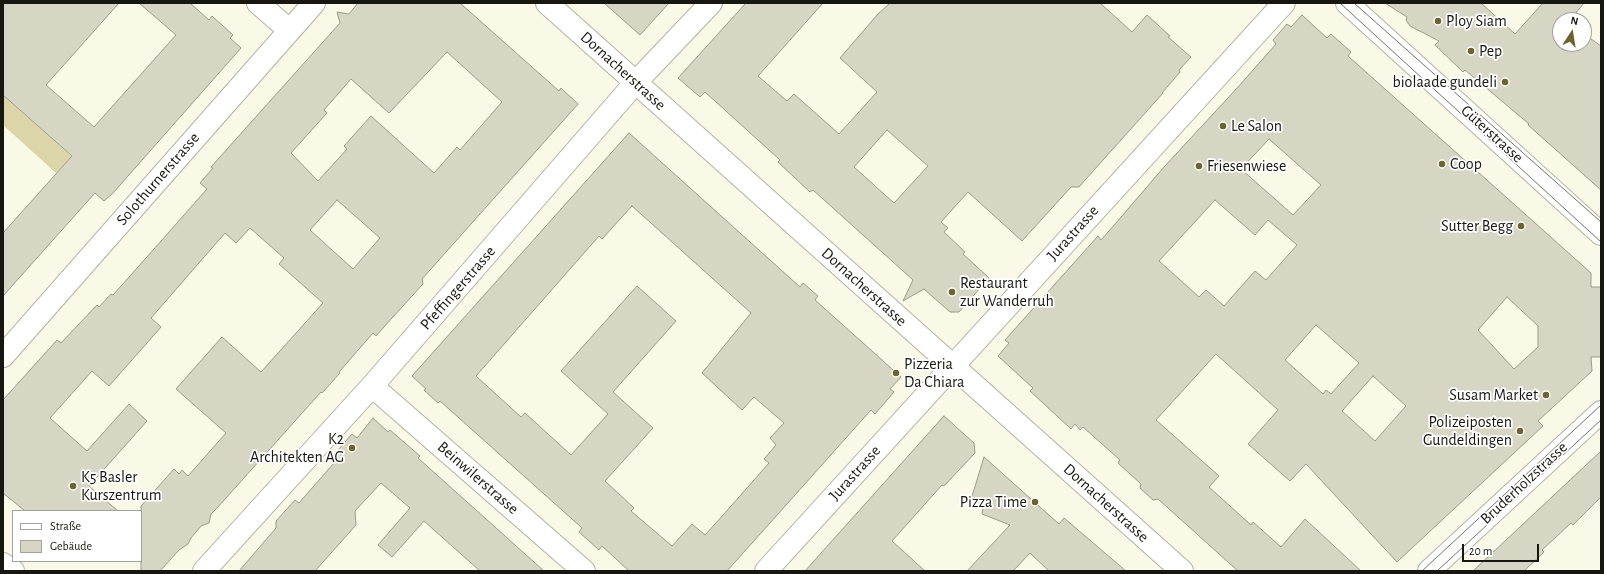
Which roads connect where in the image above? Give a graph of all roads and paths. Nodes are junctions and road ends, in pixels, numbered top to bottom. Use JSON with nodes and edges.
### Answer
{"nodes":[{"id":1,"x":258,"y":3,"type":"edge"},
{"id":2,"x":314,"y":3,"type":"edge"},
{"id":3,"x":548,"y":3,"type":"edge"},
{"id":4,"x":711,"y":3,"type":"edge"},
{"id":5,"x":1284,"y":3,"type":"edge"},
{"id":6,"x":1347,"y":3,"type":"edge"},
{"id":7,"x":289,"y":30,"type":"junction"},
{"id":8,"x":636,"y":82,"type":"junction"},
{"id":9,"x":1601,"y":234,"type":"edge"},
{"id":10,"x":3,"y":356,"type":"edge"},
{"id":11,"x":952,"y":366,"type":"junction"},
{"id":12,"x":372,"y":386,"type":"junction"},
{"id":13,"x":1601,"y":412,"type":"edge"},
{"id":14,"x":3,"y":564,"type":"edge"},
{"id":15,"x":12,"y":571,"type":"edge"},
{"id":16,"x":204,"y":571,"type":"edge"},
{"id":17,"x":584,"y":571,"type":"edge"},
{"id":18,"x":766,"y":571,"type":"edge"},
{"id":19,"x":1182,"y":571,"type":"edge"},
{"id":20,"x":1429,"y":571,"type":"edge"}],
"edges":[{"from":1,"to":7,"type":"street"},
{"from":2,"to":7,"type":"street","name":"Solothurnerstrasse"},
{"from":3,"to":8,"type":"street","name":"Dornacherstrasse"},
{"from":4,"to":8,"type":"street","name":"Pfeffingerstrasse"},
{"from":5,"to":11,"type":"street","name":"Jurastrasse"},
{"from":6,"to":9,"type":"street","name":"Güterstrasse"},
{"from":7,"to":10,"type":"street","name":"Solothurnerstrasse"},
{"from":8,"to":11,"type":"street","name":"Dornacherstrasse"},
{"from":8,"to":12,"type":"street","name":"Pfeffingerstrasse"},
{"from":11,"to":18,"type":"street","name":"Jurastrasse"},
{"from":11,"to":19,"type":"street","name":"Dornacherstrasse"},
{"from":12,"to":16,"type":"street","name":"Pfeffingerstrasse"},
{"from":12,"to":17,"type":"street","name":"Beinwilerstrasse"},
{"from":13,"to":20,"type":"street","name":"Bruderholzstrasse"},
{"from":14,"to":15,"type":"street"}]}
